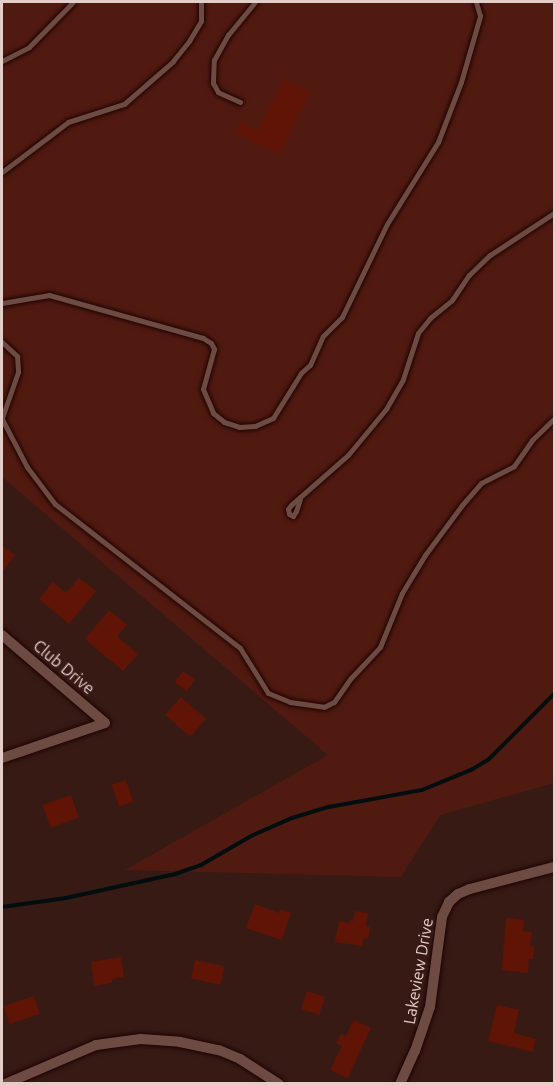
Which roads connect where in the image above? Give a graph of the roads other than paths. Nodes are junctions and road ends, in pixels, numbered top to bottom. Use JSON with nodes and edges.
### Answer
{"nodes":[{"id":1,"x":73,"y":2,"type":"edge"},
{"id":2,"x":201,"y":2,"type":"edge"},
{"id":3,"x":255,"y":2,"type":"edge"},
{"id":4,"x":476,"y":2,"type":"edge"},
{"id":5,"x":2,"y":61,"type":"edge"},
{"id":6,"x":240,"y":102,"type":"dead end"},
{"id":7,"x":2,"y":172,"type":"edge"},
{"id":8,"x":555,"y":213,"type":"edge"},
{"id":9,"x":2,"y":303,"type":"edge"},
{"id":10,"x":2,"y":342,"type":"edge"},
{"id":11,"x":2,"y":419,"type":"edge"},
{"id":12,"x":555,"y":419,"type":"edge"},
{"id":13,"x":300,"y":499,"type":"dead end"},
{"id":14,"x":2,"y":635,"type":"edge"},
{"id":15,"x":2,"y":758,"type":"edge"},
{"id":16,"x":555,"y":867,"type":"edge"},
{"id":17,"x":5,"y":1083,"type":"edge"},
{"id":18,"x":279,"y":1083,"type":"edge"},
{"id":19,"x":400,"y":1083,"type":"edge"}],
"edges":[{"from":1,"to":5,"type":"lane"},
{"from":2,"to":7,"type":"lane"},
{"from":3,"to":6,"type":"lane"},
{"from":4,"to":9,"type":"lane"},
{"from":8,"to":13,"type":"lane"},
{"from":10,"to":11,"type":"lane"},
{"from":11,"to":12,"type":"lane"},
{"from":14,"to":15,"type":"street","name":"Club Drive"},
{"from":16,"to":19,"type":"street","name":"Lakeview Drive"},
{"from":17,"to":18,"type":"street"}]}
